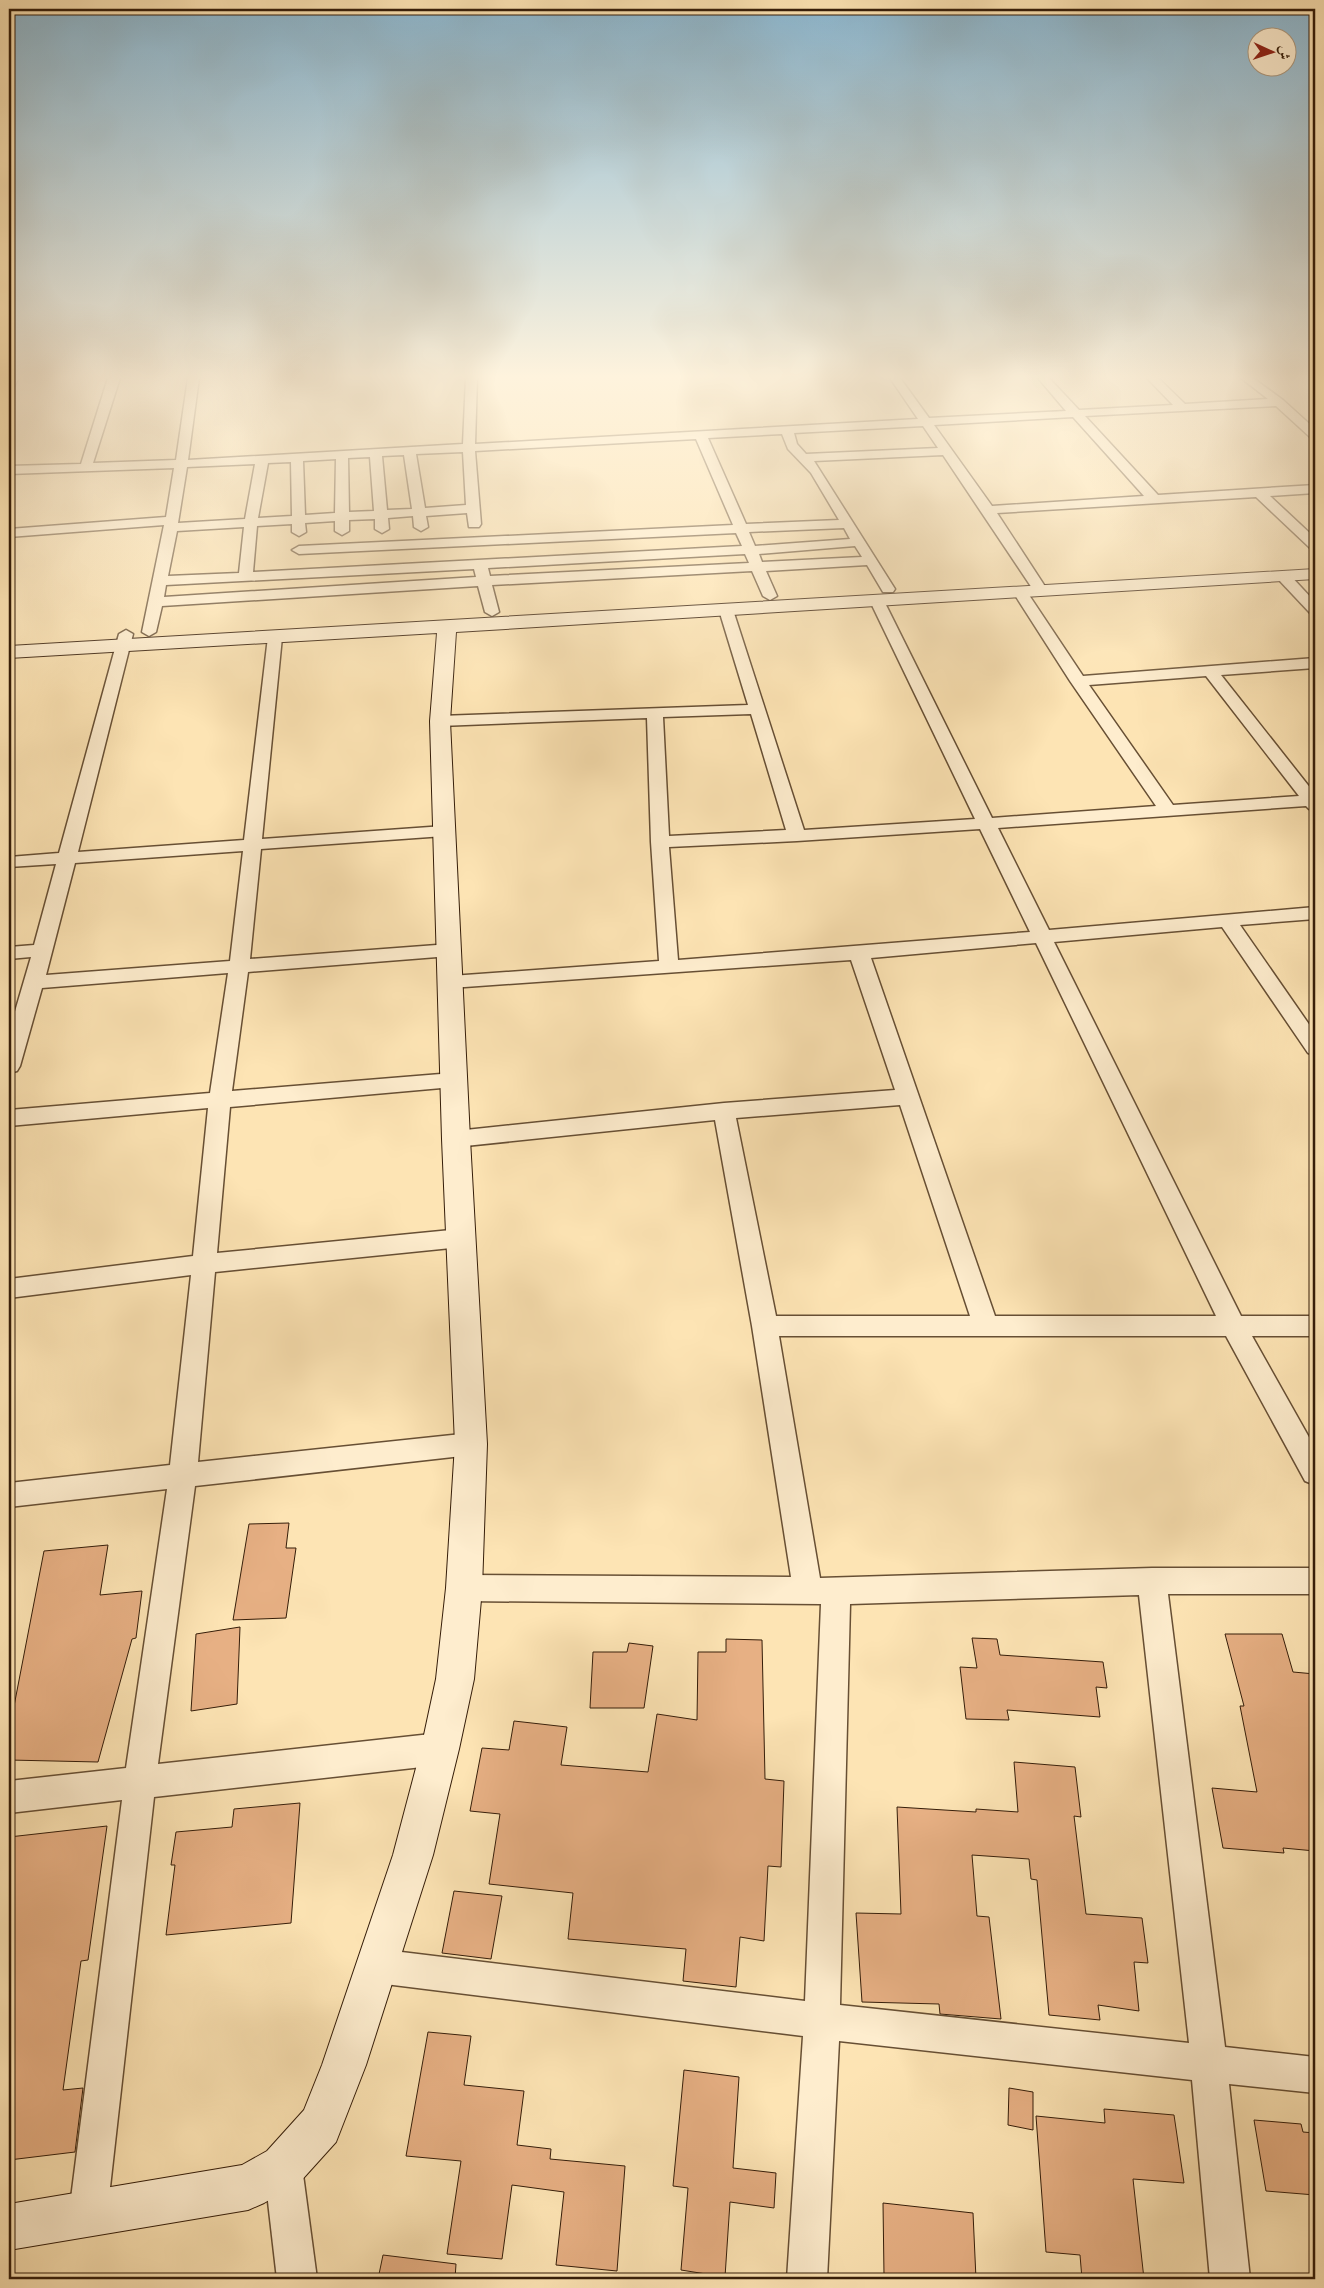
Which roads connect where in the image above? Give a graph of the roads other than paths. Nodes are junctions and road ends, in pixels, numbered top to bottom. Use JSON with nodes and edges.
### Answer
{"nodes":[{"id":1,"x":178,"y":485,"type":"edge"},
{"id":2,"x":257,"y":485,"type":"edge"},
{"id":3,"x":298,"y":485,"type":"edge"},
{"id":4,"x":342,"y":485,"type":"edge"},
{"id":5,"x":379,"y":485,"type":"edge"},
{"id":6,"x":414,"y":485,"type":"edge"},
{"id":7,"x":471,"y":485,"type":"edge"},
{"id":8,"x":722,"y":485,"type":"edge"},
{"id":9,"x":824,"y":485,"type":"edge"},
{"id":10,"x":970,"y":485,"type":"edge"},
{"id":11,"x":1141,"y":485,"type":"edge"},
{"id":12,"x":1315,"y":489,"type":"edge"},
{"id":13,"x":1258,"y":492,"type":"junction"},
{"id":14,"x":1153,"y":498,"type":"junction"},
{"id":15,"x":472,"y":509,"type":"junction"},
{"id":16,"x":988,"y":510,"type":"junction"},
{"id":17,"x":418,"y":512,"type":"junction"},
{"id":18,"x":381,"y":514,"type":"junction"},
{"id":19,"x":342,"y":516,"type":"junction"},
{"id":20,"x":300,"y":518,"type":"junction"},
{"id":21,"x":251,"y":522,"type":"junction"},
{"id":22,"x":171,"y":524,"type":"junction"},
{"id":23,"x":847,"y":524,"type":"junction"},
{"id":24,"x":741,"y":530,"type":"junction"},
{"id":25,"x":9,"y":533,"type":"edge"},
{"id":26,"x":476,"y":540,"type":"junction"},
{"id":27,"x":859,"y":542,"type":"junction"},
{"id":28,"x":425,"y":543,"type":"junction"},
{"id":29,"x":383,"y":545,"type":"junction"},
{"id":30,"x":1315,"y":545,"type":"edge"},
{"id":31,"x":341,"y":547,"type":"junction"},
{"id":32,"x":299,"y":550,"type":"junction"},
{"id":33,"x":751,"y":550,"type":"junction"},
{"id":34,"x":872,"y":561,"type":"junction"},
{"id":35,"x":480,"y":563,"type":"junction"},
{"id":36,"x":1315,"y":565,"type":"edge"},
{"id":37,"x":758,"y":567,"type":"junction"},
{"id":38,"x":297,"y":573,"type":"junction"},
{"id":39,"x":1315,"y":574,"type":"edge"},
{"id":40,"x":246,"y":576,"type":"junction"},
{"id":41,"x":1283,"y":576,"type":"junction"},
{"id":42,"x":161,"y":580,"type":"junction"},
{"id":43,"x":484,"y":581,"type":"junction"},
{"id":44,"x":1032,"y":588,"type":"junction"},
{"id":45,"x":882,"y":595,"type":"junction"},
{"id":46,"x":770,"y":596,"type":"junction"},
{"id":47,"x":156,"y":602,"type":"junction"},
{"id":48,"x":726,"y":610,"type":"junction"},
{"id":49,"x":1315,"y":610,"type":"edge"},
{"id":50,"x":492,"y":612,"type":"junction"},
{"id":51,"x":461,"y":623,"type":"junction"},
{"id":52,"x":149,"y":632,"type":"junction"},
{"id":53,"x":275,"y":637,"type":"junction"},
{"id":54,"x":125,"y":639,"type":"junction"},
{"id":55,"x":9,"y":641,"type":"edge"},
{"id":56,"x":9,"y":652,"type":"edge"},
{"id":57,"x":1315,"y":663,"type":"edge"},
{"id":58,"x":1210,"y":671,"type":"junction"},
{"id":59,"x":1078,"y":681,"type":"junction"},
{"id":60,"x":758,"y":709,"type":"junction"},
{"id":61,"x":655,"y":712,"type":"junction"},
{"id":62,"x":440,"y":721,"type":"junction"},
{"id":63,"x":1313,"y":803,"type":"edge"},
{"id":64,"x":1168,"y":811,"type":"junction"},
{"id":65,"x":987,"y":824,"type":"junction"},
{"id":66,"x":444,"y":831,"type":"junction"},
{"id":67,"x":797,"y":836,"type":"junction"},
{"id":68,"x":660,"y":842,"type":"junction"},
{"id":69,"x":253,"y":846,"type":"junction"},
{"id":70,"x":67,"y":858,"type":"junction"},
{"id":71,"x":9,"y":862,"type":"edge"},
{"id":72,"x":1315,"y":913,"type":"edge"},
{"id":73,"x":1227,"y":921,"type":"junction"},
{"id":74,"x":1040,"y":936,"type":"junction"},
{"id":75,"x":42,"y":950,"type":"junction"},
{"id":76,"x":9,"y":953,"type":"edge"},
{"id":77,"x":859,"y":953,"type":"junction"},
{"id":78,"x":450,"y":966,"type":"junction"},
{"id":79,"x":670,"y":966,"type":"junction"},
{"id":80,"x":239,"y":968,"type":"junction"},
{"id":81,"x":34,"y":982,"type":"junction"},
{"id":82,"x":1315,"y":1048,"type":"edge"},
{"id":83,"x":9,"y":1066,"type":"edge"},
{"id":84,"x":454,"y":1080,"type":"junction"},
{"id":85,"x":906,"y":1097,"type":"junction"},
{"id":86,"x":220,"y":1100,"type":"junction"},
{"id":87,"x":724,"y":1112,"type":"junction"},
{"id":88,"x":9,"y":1118,"type":"edge"},
{"id":89,"x":456,"y":1139,"type":"junction"},
{"id":90,"x":461,"y":1238,"type":"junction"},
{"id":91,"x":204,"y":1264,"type":"junction"},
{"id":92,"x":9,"y":1288,"type":"edge"},
{"id":93,"x":986,"y":1325,"type":"junction"},
{"id":94,"x":765,"y":1326,"type":"junction"},
{"id":95,"x":1315,"y":1326,"type":"edge"},
{"id":96,"x":1234,"y":1327,"type":"junction"},
{"id":97,"x":471,"y":1444,"type":"junction"},
{"id":98,"x":1315,"y":1473,"type":"edge"},
{"id":99,"x":183,"y":1475,"type":"junction"},
{"id":100,"x":9,"y":1495,"type":"edge"},
{"id":101,"x":1152,"y":1581,"type":"junction"},
{"id":102,"x":1315,"y":1581,"type":"edge"},
{"id":103,"x":464,"y":1588,"type":"junction"},
{"id":104,"x":822,"y":1591,"type":"junction"},
{"id":105,"x":440,"y":1749,"type":"junction"},
{"id":106,"x":140,"y":1781,"type":"junction"},
{"id":107,"x":9,"y":1797,"type":"edge"},
{"id":108,"x":377,"y":1966,"type":"junction"},
{"id":109,"x":822,"y":2021,"type":"junction"},
{"id":110,"x":1209,"y":2065,"type":"junction"},
{"id":111,"x":1315,"y":2075,"type":"edge"},
{"id":112,"x":283,"y":2167,"type":"junction"},
{"id":113,"x":88,"y":2214,"type":"junction"},
{"id":114,"x":9,"y":2227,"type":"edge"},
{"id":115,"x":297,"y":2279,"type":"edge"},
{"id":116,"x":807,"y":2279,"type":"edge"},
{"id":117,"x":1230,"y":2279,"type":"edge"}],
"edges":[{"from":1,"to":22,"type":"street"},
{"from":2,"to":21,"type":"street"},
{"from":3,"to":20,"type":"street"},
{"from":4,"to":19,"type":"street"},
{"from":5,"to":18,"type":"street"},
{"from":6,"to":17,"type":"street"},
{"from":7,"to":15,"type":"street"},
{"from":8,"to":24,"type":"street"},
{"from":9,"to":23,"type":"street"},
{"from":10,"to":16,"type":"street"},
{"from":11,"to":14,"type":"street"},
{"from":12,"to":13,"type":"street"},
{"from":13,"to":14,"type":"street"},
{"from":13,"to":30,"type":"street"},
{"from":14,"to":16,"type":"street"},
{"from":15,"to":17,"type":"street"},
{"from":15,"to":26,"type":"street"},
{"from":16,"to":44,"type":"street"},
{"from":17,"to":18,"type":"street"},
{"from":17,"to":28,"type":"street"},
{"from":18,"to":19,"type":"street"},
{"from":18,"to":29,"type":"street"},
{"from":19,"to":20,"type":"street"},
{"from":19,"to":31,"type":"street"},
{"from":20,"to":21,"type":"street"},
{"from":20,"to":32,"type":"street"},
{"from":21,"to":22,"type":"street"},
{"from":21,"to":40,"type":"street"},
{"from":22,"to":25,"type":"street"},
{"from":22,"to":42,"type":"street"},
{"from":23,"to":24,"type":"street"},
{"from":23,"to":27,"type":"street"},
{"from":24,"to":26,"type":"street"},
{"from":24,"to":33,"type":"street"},
{"from":26,"to":28,"type":"street"},
{"from":26,"to":35,"type":"street"},
{"from":27,"to":33,"type":"street"},
{"from":27,"to":34,"type":"street"},
{"from":28,"to":29,"type":"street"},
{"from":29,"to":31,"type":"street"},
{"from":31,"to":32,"type":"street"},
{"from":32,"to":38,"type":"street"},
{"from":33,"to":35,"type":"street"},
{"from":33,"to":37,"type":"street"},
{"from":34,"to":37,"type":"street"},
{"from":34,"to":45,"type":"street"},
{"from":35,"to":38,"type":"street"},
{"from":35,"to":43,"type":"street"},
{"from":36,"to":44,"type":"street"},
{"from":37,"to":43,"type":"street"},
{"from":37,"to":46,"type":"street"},
{"from":38,"to":40,"type":"street"},
{"from":39,"to":41,"type":"street"},
{"from":40,"to":42,"type":"street"},
{"from":41,"to":44,"type":"street"},
{"from":41,"to":49,"type":"street"},
{"from":42,"to":47,"type":"street"},
{"from":43,"to":47,"type":"street"},
{"from":43,"to":50,"type":"street"},
{"from":44,"to":45,"type":"street"},
{"from":44,"to":59,"type":"street"},
{"from":45,"to":46,"type":"street"},
{"from":45,"to":48,"type":"street"},
{"from":45,"to":65,"type":"street"},
{"from":46,"to":50,"type":"street"},
{"from":47,"to":52,"type":"street"},
{"from":48,"to":51,"type":"street"},
{"from":48,"to":60,"type":"street"},
{"from":50,"to":51,"type":"street"},
{"from":51,"to":52,"type":"street"},
{"from":51,"to":53,"type":"street"},
{"from":51,"to":62,"type":"street"},
{"from":52,"to":54,"type":"street"},
{"from":53,"to":54,"type":"street"},
{"from":53,"to":69,"type":"street"},
{"from":54,"to":55,"type":"street"},
{"from":54,"to":56,"type":"street"},
{"from":54,"to":70,"type":"street"},
{"from":57,"to":58,"type":"street"},
{"from":58,"to":59,"type":"street"},
{"from":58,"to":63,"type":"street"},
{"from":59,"to":64,"type":"street"},
{"from":60,"to":61,"type":"street"},
{"from":60,"to":67,"type":"street"},
{"from":61,"to":62,"type":"street"},
{"from":61,"to":68,"type":"street"},
{"from":62,"to":66,"type":"street"},
{"from":63,"to":64,"type":"street"},
{"from":64,"to":65,"type":"street"},
{"from":65,"to":67,"type":"street"},
{"from":65,"to":74,"type":"street"},
{"from":66,"to":69,"type":"street"},
{"from":66,"to":78,"type":"street"},
{"from":67,"to":68,"type":"street"},
{"from":68,"to":79,"type":"street"},
{"from":69,"to":70,"type":"street"},
{"from":69,"to":80,"type":"street"},
{"from":70,"to":71,"type":"street"},
{"from":70,"to":75,"type":"street"},
{"from":72,"to":73,"type":"street"},
{"from":73,"to":74,"type":"street"},
{"from":73,"to":82,"type":"street"},
{"from":74,"to":77,"type":"street"},
{"from":74,"to":96,"type":"street"},
{"from":75,"to":76,"type":"street"},
{"from":75,"to":81,"type":"street"},
{"from":77,"to":79,"type":"street"},
{"from":77,"to":85,"type":"street"},
{"from":78,"to":79,"type":"street"},
{"from":78,"to":80,"type":"street"},
{"from":78,"to":84,"type":"street"},
{"from":80,"to":81,"type":"street"},
{"from":80,"to":86,"type":"street"},
{"from":81,"to":83,"type":"street"},
{"from":84,"to":86,"type":"street"},
{"from":84,"to":89,"type":"street"},
{"from":85,"to":87,"type":"street"},
{"from":85,"to":93,"type":"street"},
{"from":86,"to":88,"type":"street"},
{"from":86,"to":91,"type":"street"},
{"from":87,"to":89,"type":"street"},
{"from":87,"to":94,"type":"street"},
{"from":89,"to":90,"type":"street"},
{"from":90,"to":91,"type":"street"},
{"from":90,"to":97,"type":"street"},
{"from":91,"to":92,"type":"street"},
{"from":91,"to":99,"type":"street"},
{"from":93,"to":94,"type":"street"},
{"from":93,"to":96,"type":"street"},
{"from":94,"to":104,"type":"street"},
{"from":95,"to":96,"type":"street"},
{"from":96,"to":98,"type":"street"},
{"from":97,"to":99,"type":"street"},
{"from":97,"to":103,"type":"street"},
{"from":99,"to":100,"type":"street"},
{"from":99,"to":106,"type":"street"},
{"from":101,"to":102,"type":"street"},
{"from":101,"to":104,"type":"street"},
{"from":101,"to":110,"type":"street"},
{"from":103,"to":104,"type":"street"},
{"from":103,"to":105,"type":"street"},
{"from":104,"to":109,"type":"street"},
{"from":105,"to":106,"type":"street"},
{"from":105,"to":108,"type":"street"},
{"from":106,"to":107,"type":"street"},
{"from":106,"to":113,"type":"street"},
{"from":108,"to":109,"type":"street"},
{"from":108,"to":112,"type":"street"},
{"from":109,"to":110,"type":"street"},
{"from":109,"to":116,"type":"street"},
{"from":110,"to":111,"type":"street"},
{"from":110,"to":117,"type":"street"},
{"from":112,"to":113,"type":"street"},
{"from":112,"to":115,"type":"street"},
{"from":113,"to":114,"type":"street"}]}
